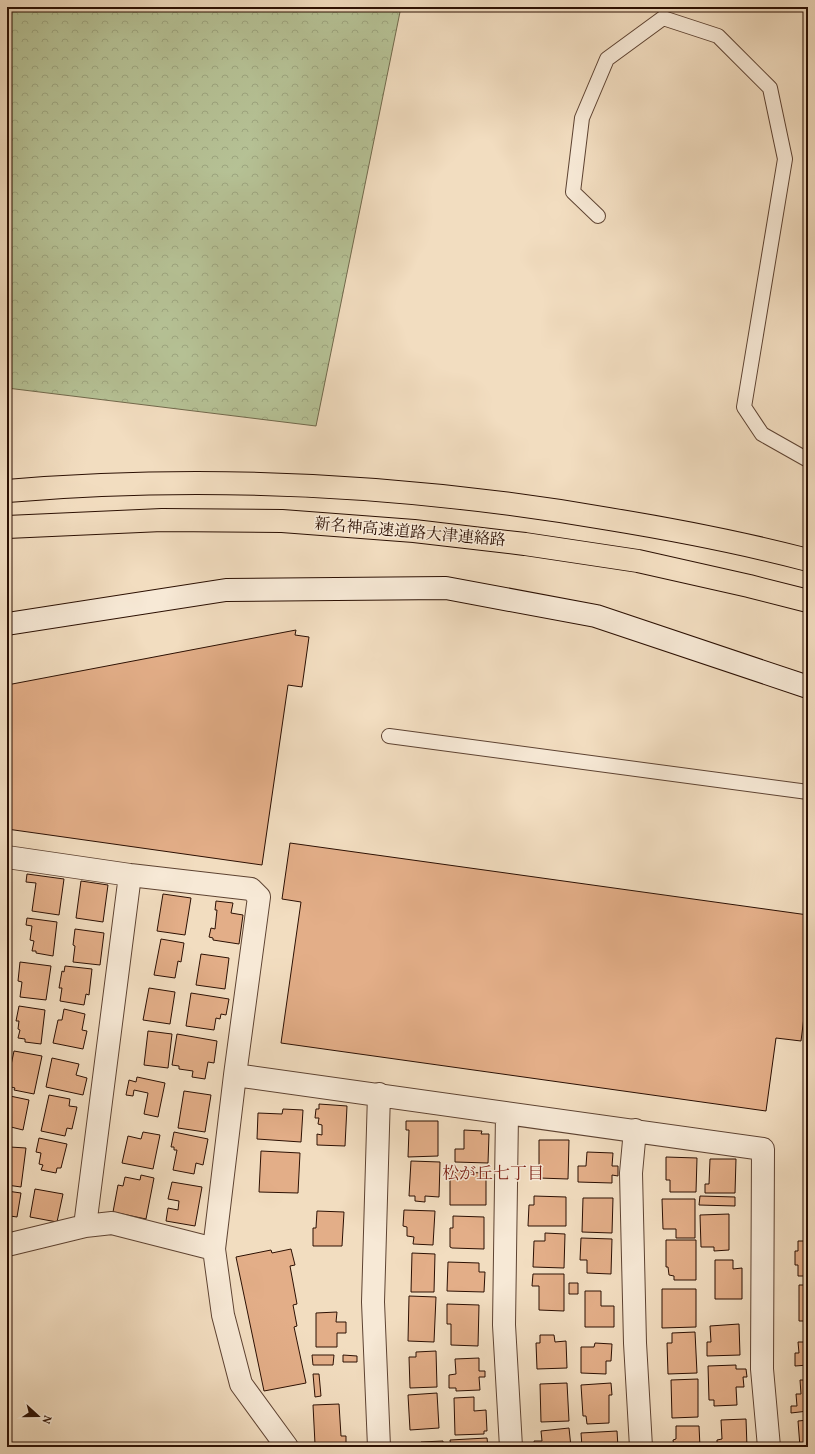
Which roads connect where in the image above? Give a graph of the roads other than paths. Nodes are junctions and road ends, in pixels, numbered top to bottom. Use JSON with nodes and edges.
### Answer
{"nodes":[{"id":1,"x":598,"y":216,"type":"dead end"},
{"id":2,"x":808,"y":460,"type":"edge"},
{"id":3,"x":7,"y":491,"type":"edge"},
{"id":4,"x":7,"y":527,"type":"edge"},
{"id":5,"x":808,"y":560,"type":"edge"},
{"id":6,"x":808,"y":601,"type":"edge"},
{"id":7,"x":7,"y":624,"type":"edge"},
{"id":8,"x":808,"y":687,"type":"edge"},
{"id":9,"x":389,"y":736,"type":"dead end"},
{"id":10,"x":808,"y":792,"type":"edge"},
{"id":11,"x":7,"y":857,"type":"edge"},
{"id":12,"x":130,"y":875,"type":"junction"},
{"id":13,"x":235,"y":1075,"type":"junction"},
{"id":14,"x":379,"y":1094,"type":"junction"},
{"id":15,"x":507,"y":1114,"type":"junction"},
{"id":16,"x":635,"y":1130,"type":"junction"},
{"id":17,"x":85,"y":1226,"type":"junction"},
{"id":18,"x":7,"y":1245,"type":"edge"},
{"id":19,"x":214,"y":1249,"type":"junction"},
{"id":20,"x":287,"y":1447,"type":"edge"},
{"id":21,"x":379,"y":1447,"type":"edge"},
{"id":22,"x":510,"y":1447,"type":"edge"},
{"id":23,"x":641,"y":1447,"type":"edge"},
{"id":24,"x":769,"y":1447,"type":"edge"}],
"edges":[{"from":1,"to":2,"type":"lane"},
{"from":3,"to":5,"type":"highway"},
{"from":4,"to":6,"type":"highway","name":"新名神高速道路大津連絡路"},
{"from":7,"to":8,"type":"street"},
{"from":9,"to":10,"type":"lane"},
{"from":11,"to":12,"type":"street"},
{"from":12,"to":13,"type":"street"},
{"from":12,"to":17,"type":"street"},
{"from":13,"to":14,"type":"street"},
{"from":13,"to":19,"type":"street"},
{"from":14,"to":15,"type":"street"},
{"from":14,"to":21,"type":"street"},
{"from":15,"to":16,"type":"street"},
{"from":15,"to":22,"type":"street"},
{"from":16,"to":23,"type":"street"},
{"from":16,"to":24,"type":"street"},
{"from":17,"to":18,"type":"street"},
{"from":17,"to":19,"type":"street"},
{"from":19,"to":20,"type":"street"}]}
